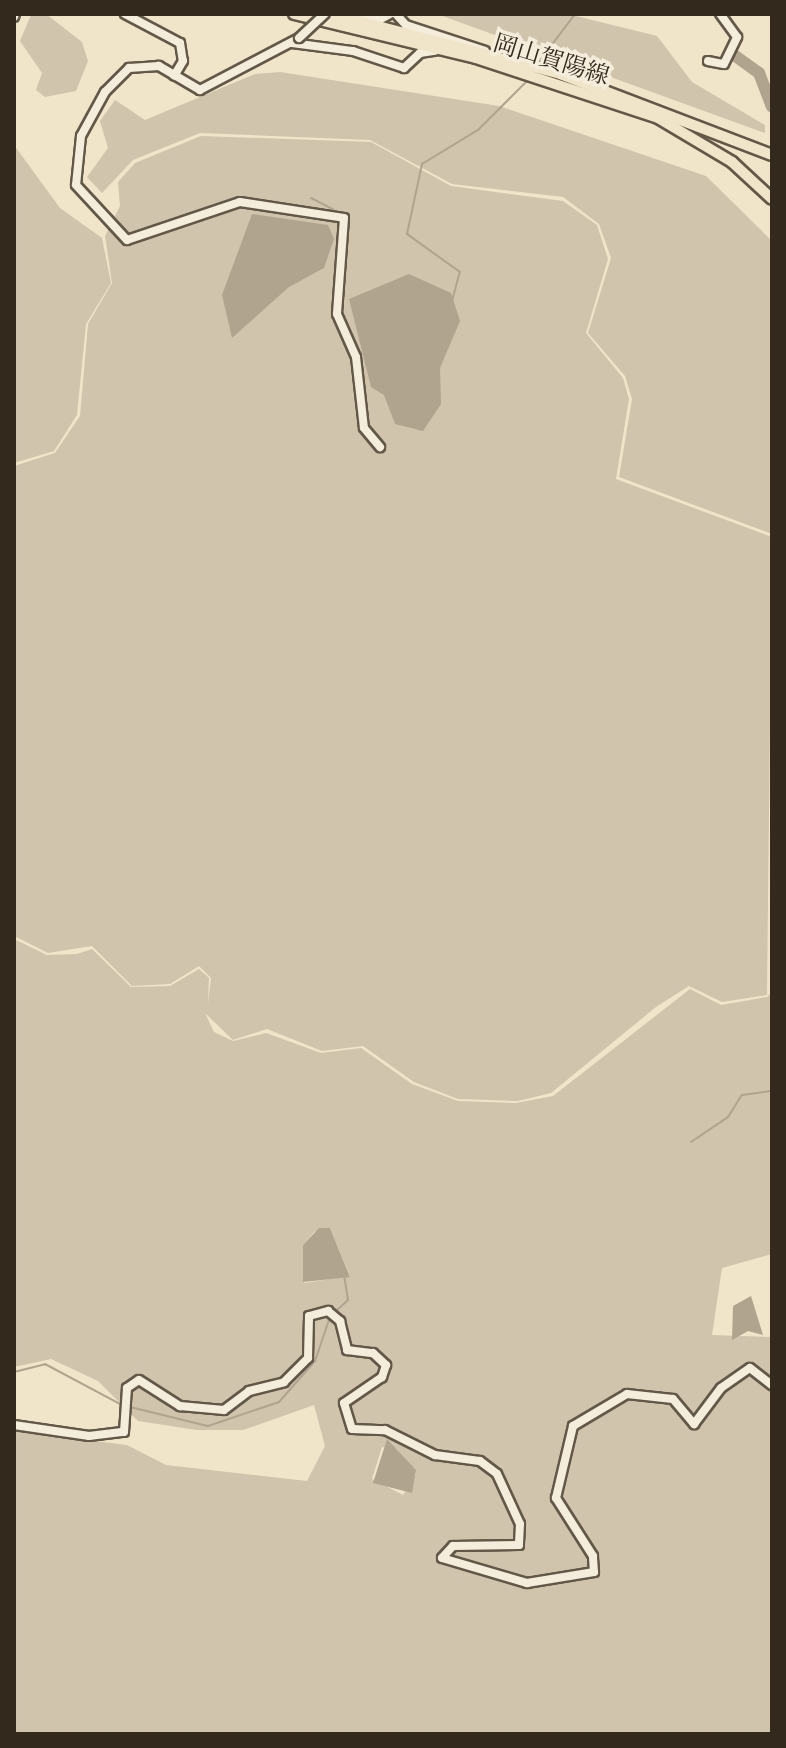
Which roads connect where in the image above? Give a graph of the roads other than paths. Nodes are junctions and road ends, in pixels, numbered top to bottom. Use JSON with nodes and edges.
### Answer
{"nodes":[{"id":1,"x":125,"y":14,"type":"edge"},
{"id":2,"x":294,"y":14,"type":"edge"},
{"id":3,"x":325,"y":14,"type":"edge"},
{"id":4,"x":355,"y":14,"type":"edge"},
{"id":5,"x":390,"y":14,"type":"edge"},
{"id":6,"x":396,"y":14,"type":"edge"},
{"id":7,"x":720,"y":14,"type":"edge"},
{"id":8,"x":334,"y":19,"type":"edge"},
{"id":9,"x":295,"y":41,"type":"junction"},
{"id":10,"x":480,"y":54,"type":"junction"},
{"id":11,"x":413,"y":58,"type":"junction"},
{"id":12,"x":708,"y":61,"type":"dead end"},
{"id":13,"x":523,"y":67,"type":"junction"},
{"id":14,"x":174,"y":76,"type":"junction"},
{"id":15,"x":772,"y":155,"type":"edge"},
{"id":16,"x":772,"y":199,"type":"edge"},
{"id":17,"x":380,"y":447,"type":"dead end"},
{"id":18,"x":772,"y":1385,"type":"edge"},
{"id":19,"x":14,"y":1425,"type":"edge"}],
"edges":[{"from":1,"to":14,"type":"street"},
{"from":2,"to":8,"type":"main road","name":"岡山賀陽線"},
{"from":3,"to":9,"type":"street","bridge":true},
{"from":4,"to":5,"type":"street"},
{"from":6,"to":10,"type":"street"},
{"from":7,"to":12,"type":"street"},
{"from":8,"to":10,"type":"main road","name":"岡山賀陽線"},
{"from":8,"to":11,"type":"street"},
{"from":9,"to":11,"type":"street"},
{"from":9,"to":14,"type":"street"},
{"from":10,"to":11,"type":"street"},
{"from":10,"to":13,"type":"main road","name":"岡山賀陽線"},
{"from":13,"to":15,"type":"main road","name":"岡山賀陽線"},
{"from":13,"to":16,"type":"main road","name":"岡山賀陽線"},
{"from":14,"to":17,"type":"street"},
{"from":18,"to":19,"type":"street"}]}
